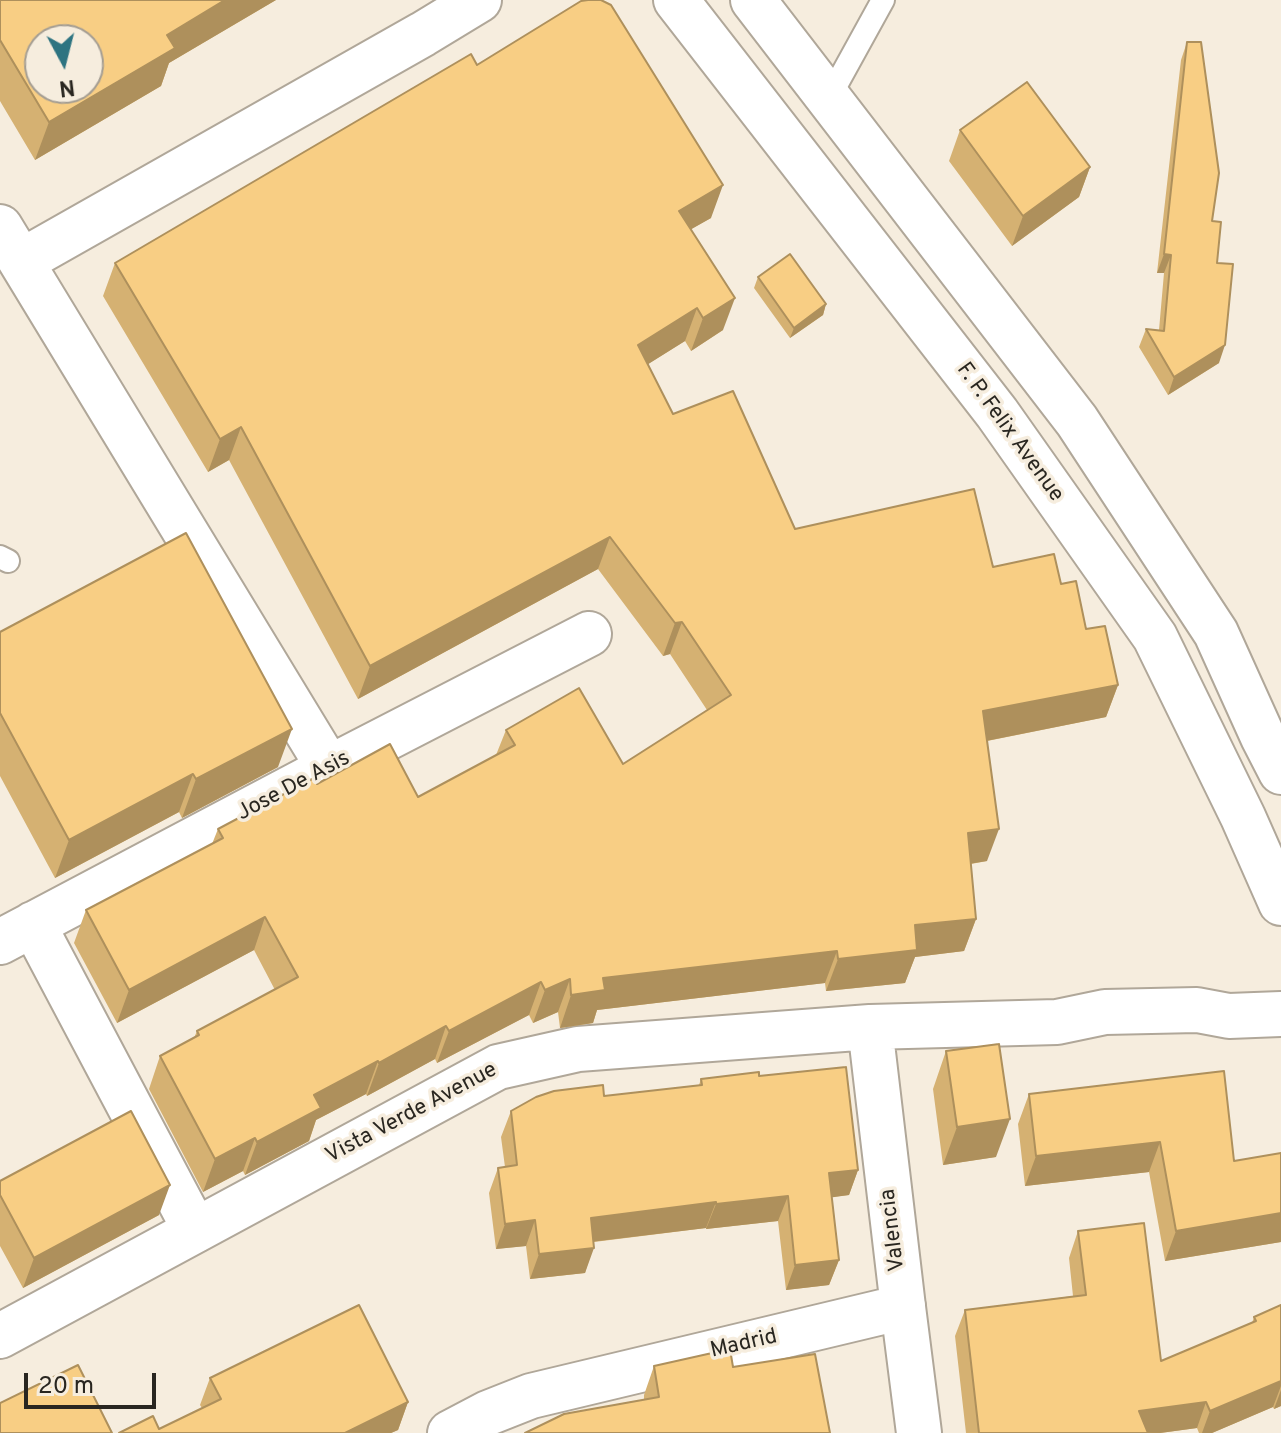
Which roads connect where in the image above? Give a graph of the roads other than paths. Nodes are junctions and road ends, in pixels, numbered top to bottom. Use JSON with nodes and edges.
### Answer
{"nodes":[{"id":1,"x":479,"y":0,"type":"edge"},
{"id":2,"x":676,"y":0,"type":"edge"},
{"id":3,"x":753,"y":0,"type":"edge"},
{"id":4,"x":883,"y":0,"type":"edge"},
{"id":5,"x":829,"y":98,"type":"junction"},
{"id":6,"x":11,"y":244,"type":"edge"},
{"id":7,"x":589,"y":634,"type":"dead end"},
{"id":8,"x":1275,"y":748,"type":"edge"},
{"id":9,"x":329,"y":768,"type":"junction"},
{"id":10,"x":1281,"y":903,"type":"edge"},
{"id":11,"x":17,"y":933,"type":"edge"},
{"id":12,"x":1281,"y":1014,"type":"edge"},
{"id":13,"x":870,"y":1027,"type":"junction"},
{"id":14,"x":195,"y":1230,"type":"junction"},
{"id":15,"x":903,"y":1307,"type":"junction"},
{"id":16,"x":0,"y":1336,"type":"edge"},
{"id":17,"x":450,"y":1433,"type":"edge"},
{"id":18,"x":919,"y":1433,"type":"edge"}],
"edges":[{"from":1,"to":6,"type":"street"},
{"from":2,"to":10,"type":"street","name":"F. P. Felix Avenue"},
{"from":3,"to":5,"type":"street"},
{"from":4,"to":5,"type":"lane"},
{"from":5,"to":8,"type":"street"},
{"from":6,"to":9,"type":"street"},
{"from":7,"to":9,"type":"street","name":"Jose De Asis"},
{"from":9,"to":11,"type":"street","name":"Jose De Asis"},
{"from":11,"to":14,"type":"street"},
{"from":12,"to":13,"type":"street","name":"Vista Verde Avenue"},
{"from":13,"to":14,"type":"street","name":"Vista Verde Avenue"},
{"from":13,"to":15,"type":"street","name":"Valencia"},
{"from":14,"to":16,"type":"street","name":"Vista Verde Avenue"},
{"from":15,"to":17,"type":"street","name":"Madrid"},
{"from":15,"to":18,"type":"street","name":"Valencia"}]}
